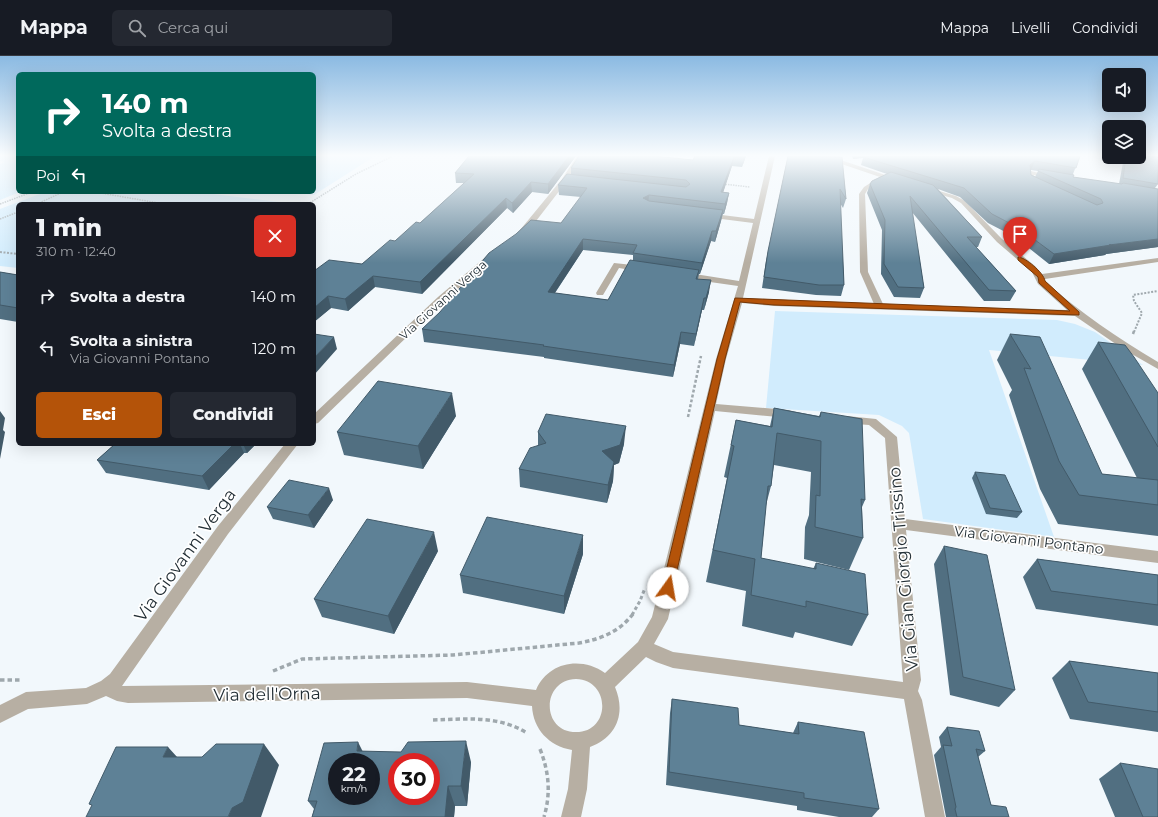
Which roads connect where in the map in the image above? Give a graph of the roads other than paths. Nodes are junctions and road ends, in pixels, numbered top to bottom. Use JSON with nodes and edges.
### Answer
{"nodes":[{"id":1,"x":556,"y":192,"type":"edge"},
{"id":2,"x":763,"y":192,"type":"edge"},
{"id":3,"x":864,"y":192,"type":"edge"},
{"id":4,"x":935,"y":192,"type":"edge"},
{"id":5,"x":695,"y":214,"type":"edge"},
{"id":6,"x":756,"y":221,"type":"junction"},
{"id":7,"x":518,"y":236,"type":"edge"},
{"id":8,"x":500,"y":250,"type":"edge"},
{"id":9,"x":1158,"y":260,"type":"edge"},
{"id":10,"x":648,"y":269,"type":"edge"},
{"id":11,"x":671,"y":273,"type":"edge"},
{"id":12,"x":1041,"y":277,"type":"junction"},
{"id":13,"x":742,"y":284,"type":"junction"},
{"id":14,"x":600,"y":294,"type":"dead end"},
{"id":15,"x":737,"y":300,"type":"junction"},
{"id":16,"x":880,"y":307,"type":"junction"},
{"id":17,"x":1076,"y":313,"type":"junction"},
{"id":18,"x":1158,"y":366,"type":"edge"},
{"id":19,"x":710,"y":407,"type":"junction"},
{"id":20,"x":801,"y":416,"type":"edge"},
{"id":21,"x":316,"y":418,"type":"edge"},
{"id":22,"x":832,"y":418,"type":"edge"},
{"id":23,"x":290,"y":446,"type":"edge"},
{"id":24,"x":899,"y":524,"type":"junction"},
{"id":25,"x":1158,"y":557,"type":"edge"},
{"id":26,"x":644,"y":648,"type":"junction"},
{"id":27,"x":604,"y":685,"type":"junction"},
{"id":28,"x":107,"y":687,"type":"junction"},
{"id":29,"x":909,"y":691,"type":"junction"},
{"id":30,"x":541,"y":698,"type":"junction"},
{"id":31,"x":0,"y":714,"type":"edge"},
{"id":32,"x":581,"y":741,"type":"junction"},
{"id":33,"x":571,"y":817,"type":"edge"},
{"id":34,"x":935,"y":817,"type":"edge"}],
"edges":[{"from":1,"to":7,"type":"street"},
{"from":2,"to":6,"type":"street"},
{"from":3,"to":16,"type":"street"},
{"from":4,"to":12,"type":"street"},
{"from":5,"to":6,"type":"street"},
{"from":6,"to":13,"type":"street"},
{"from":8,"to":21,"type":"street","name":"Via Giovanni Verga"},
{"from":9,"to":12,"type":"street"},
{"from":10,"to":14,"type":"street"},
{"from":11,"to":13,"type":"street"},
{"from":12,"to":17,"type":"street"},
{"from":13,"to":15,"type":"street"},
{"from":15,"to":16,"type":"street"},
{"from":15,"to":19,"type":"street"},
{"from":16,"to":17,"type":"street"},
{"from":17,"to":18,"type":"street"},
{"from":19,"to":20,"type":"street"},
{"from":19,"to":26,"type":"street"},
{"from":22,"to":24,"type":"street","name":"Via Gian Giorgio Trissino"},
{"from":23,"to":28,"type":"street","name":"Via Giovanni Verga"},
{"from":24,"to":25,"type":"street","name":"Via Giovanni Pontano"},
{"from":24,"to":29,"type":"street","name":"Via Gian Giorgio Trissino"},
{"from":26,"to":27,"type":"street"},
{"from":26,"to":29,"type":"street","name":"Via Gian Giorgio Trissino"},
{"from":27,"to":30,"type":"street"},
{"from":27,"to":32,"type":"street"},
{"from":28,"to":30,"type":"street","name":"Via dell'Orna"},
{"from":28,"to":31,"type":"street"},
{"from":29,"to":34,"type":"street"},
{"from":30,"to":32,"type":"street"},
{"from":32,"to":33,"type":"street"}]}
